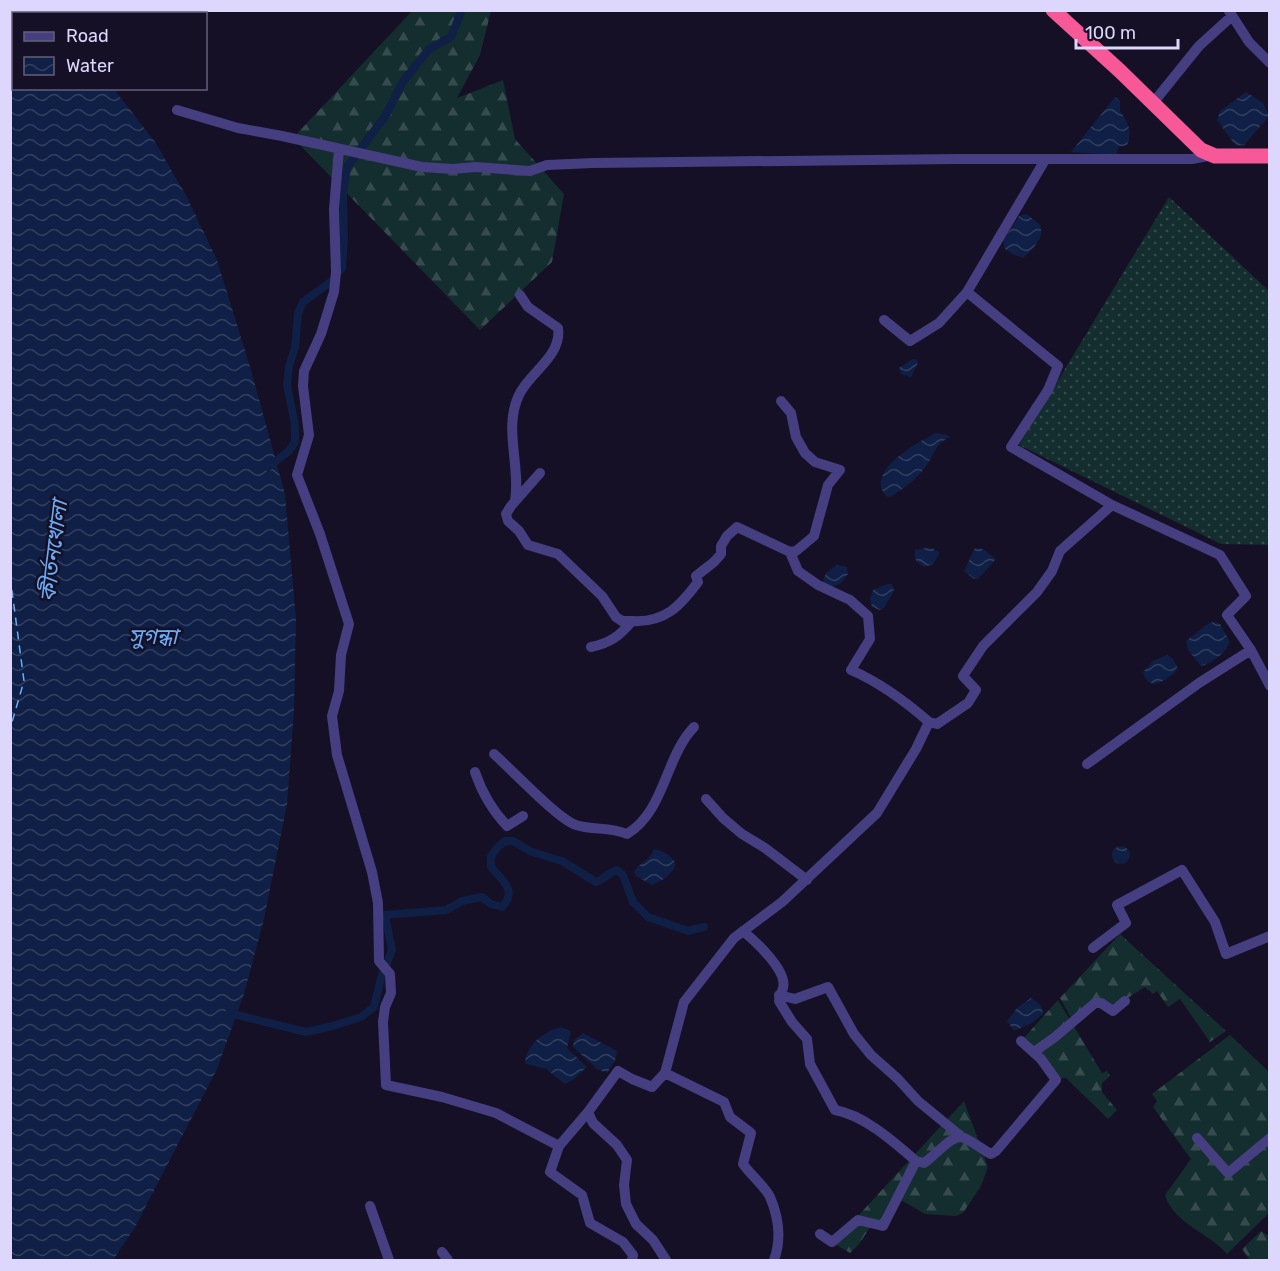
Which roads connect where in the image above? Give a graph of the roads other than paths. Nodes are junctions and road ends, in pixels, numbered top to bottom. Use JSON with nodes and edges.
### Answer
{"nodes":[{"id":1,"x":1053,"y":10,"type":"edge"},
{"id":2,"x":1230,"y":13,"type":"edge"},
{"id":3,"x":1269,"y":63,"type":"edge"},
{"id":4,"x":1153,"y":103,"type":"junction"},
{"id":5,"x":177,"y":110,"type":"dead end"},
{"id":6,"x":339,"y":149,"type":"junction"},
{"id":7,"x":1213,"y":155,"type":"junction"},
{"id":8,"x":1269,"y":156,"type":"edge"},
{"id":9,"x":1045,"y":160,"type":"junction"},
{"id":10,"x":967,"y":292,"type":"junction"},
{"id":11,"x":520,"y":295,"type":"dead end"},
{"id":12,"x":884,"y":320,"type":"dead end"},
{"id":13,"x":781,"y":401,"type":"dead end"},
{"id":14,"x":540,"y":472,"type":"dead end"},
{"id":15,"x":515,"y":501,"type":"junction"},
{"id":16,"x":1112,"y":505,"type":"junction"},
{"id":17,"x":789,"y":552,"type":"junction"},
{"id":18,"x":632,"y":621,"type":"junction"},
{"id":19,"x":591,"y":647,"type":"dead end"},
{"id":20,"x":1251,"y":650,"type":"junction"},
{"id":21,"x":1269,"y":686,"type":"edge"},
{"id":22,"x":929,"y":722,"type":"junction"},
{"id":23,"x":694,"y":727,"type":"dead end"},
{"id":24,"x":494,"y":754,"type":"dead end"},
{"id":25,"x":1087,"y":764,"type":"dead end"},
{"id":26,"x":475,"y":772,"type":"dead end"},
{"id":27,"x":706,"y":800,"type":"dead end"},
{"id":28,"x":523,"y":816,"type":"dead end"},
{"id":29,"x":807,"y":880,"type":"junction"},
{"id":30,"x":743,"y":931,"type":"junction"},
{"id":31,"x":1269,"y":936,"type":"edge"},
{"id":32,"x":1093,"y":948,"type":"dead end"},
{"id":33,"x":780,"y":995,"type":"junction"},
{"id":34,"x":1125,"y":1001,"type":"dead end"},
{"id":35,"x":1021,"y":1041,"type":"dead end"},
{"id":36,"x":1034,"y":1052,"type":"junction"},
{"id":37,"x":666,"y":1073,"type":"junction"},
{"id":38,"x":588,"y":1113,"type":"junction"},
{"id":39,"x":962,"y":1137,"type":"junction"},
{"id":40,"x":1197,"y":1138,"type":"dead end"},
{"id":41,"x":1269,"y":1138,"type":"edge"},
{"id":42,"x":559,"y":1146,"type":"junction"},
{"id":43,"x":916,"y":1161,"type":"junction"},
{"id":44,"x":370,"y":1206,"type":"dead end"},
{"id":45,"x":820,"y":1234,"type":"dead end"},
{"id":46,"x":389,"y":1260,"type":"edge"},
{"id":47,"x":632,"y":1260,"type":"edge"},
{"id":48,"x":666,"y":1260,"type":"edge"},
{"id":49,"x":774,"y":1260,"type":"edge"}],
"edges":[{"from":1,"to":4,"type":"highway"},
{"from":2,"to":3,"type":"street"},
{"from":2,"to":4,"type":"street"},
{"from":4,"to":7,"type":"highway"},
{"from":5,"to":6,"type":"street"},
{"from":6,"to":9,"type":"street"},
{"from":6,"to":42,"type":"street"},
{"from":7,"to":8,"type":"highway"},
{"from":7,"to":9,"type":"street"},
{"from":9,"to":10,"type":"street"},
{"from":10,"to":12,"type":"street"},
{"from":10,"to":16,"type":"street"},
{"from":11,"to":15,"type":"street"},
{"from":13,"to":17,"type":"street"},
{"from":14,"to":15,"type":"street"},
{"from":15,"to":18,"type":"street"},
{"from":16,"to":20,"type":"street"},
{"from":16,"to":22,"type":"street"},
{"from":17,"to":18,"type":"street"},
{"from":17,"to":22,"type":"street"},
{"from":18,"to":19,"type":"street"},
{"from":20,"to":21,"type":"street"},
{"from":20,"to":25,"type":"street"},
{"from":22,"to":29,"type":"street"},
{"from":23,"to":24,"type":"street"},
{"from":26,"to":28,"type":"street"},
{"from":27,"to":29,"type":"street"},
{"from":29,"to":30,"type":"street"},
{"from":30,"to":33,"type":"street"},
{"from":30,"to":37,"type":"street"},
{"from":31,"to":32,"type":"street"},
{"from":33,"to":39,"type":"street"},
{"from":33,"to":43,"type":"street"},
{"from":34,"to":36,"type":"street"},
{"from":35,"to":36,"type":"street"},
{"from":36,"to":39,"type":"street"},
{"from":37,"to":38,"type":"street"},
{"from":37,"to":49,"type":"street"},
{"from":38,"to":42,"type":"street"},
{"from":38,"to":48,"type":"street"},
{"from":39,"to":43,"type":"street"},
{"from":40,"to":41,"type":"street"},
{"from":42,"to":47,"type":"street"},
{"from":43,"to":45,"type":"street"},
{"from":44,"to":46,"type":"street"}]}
